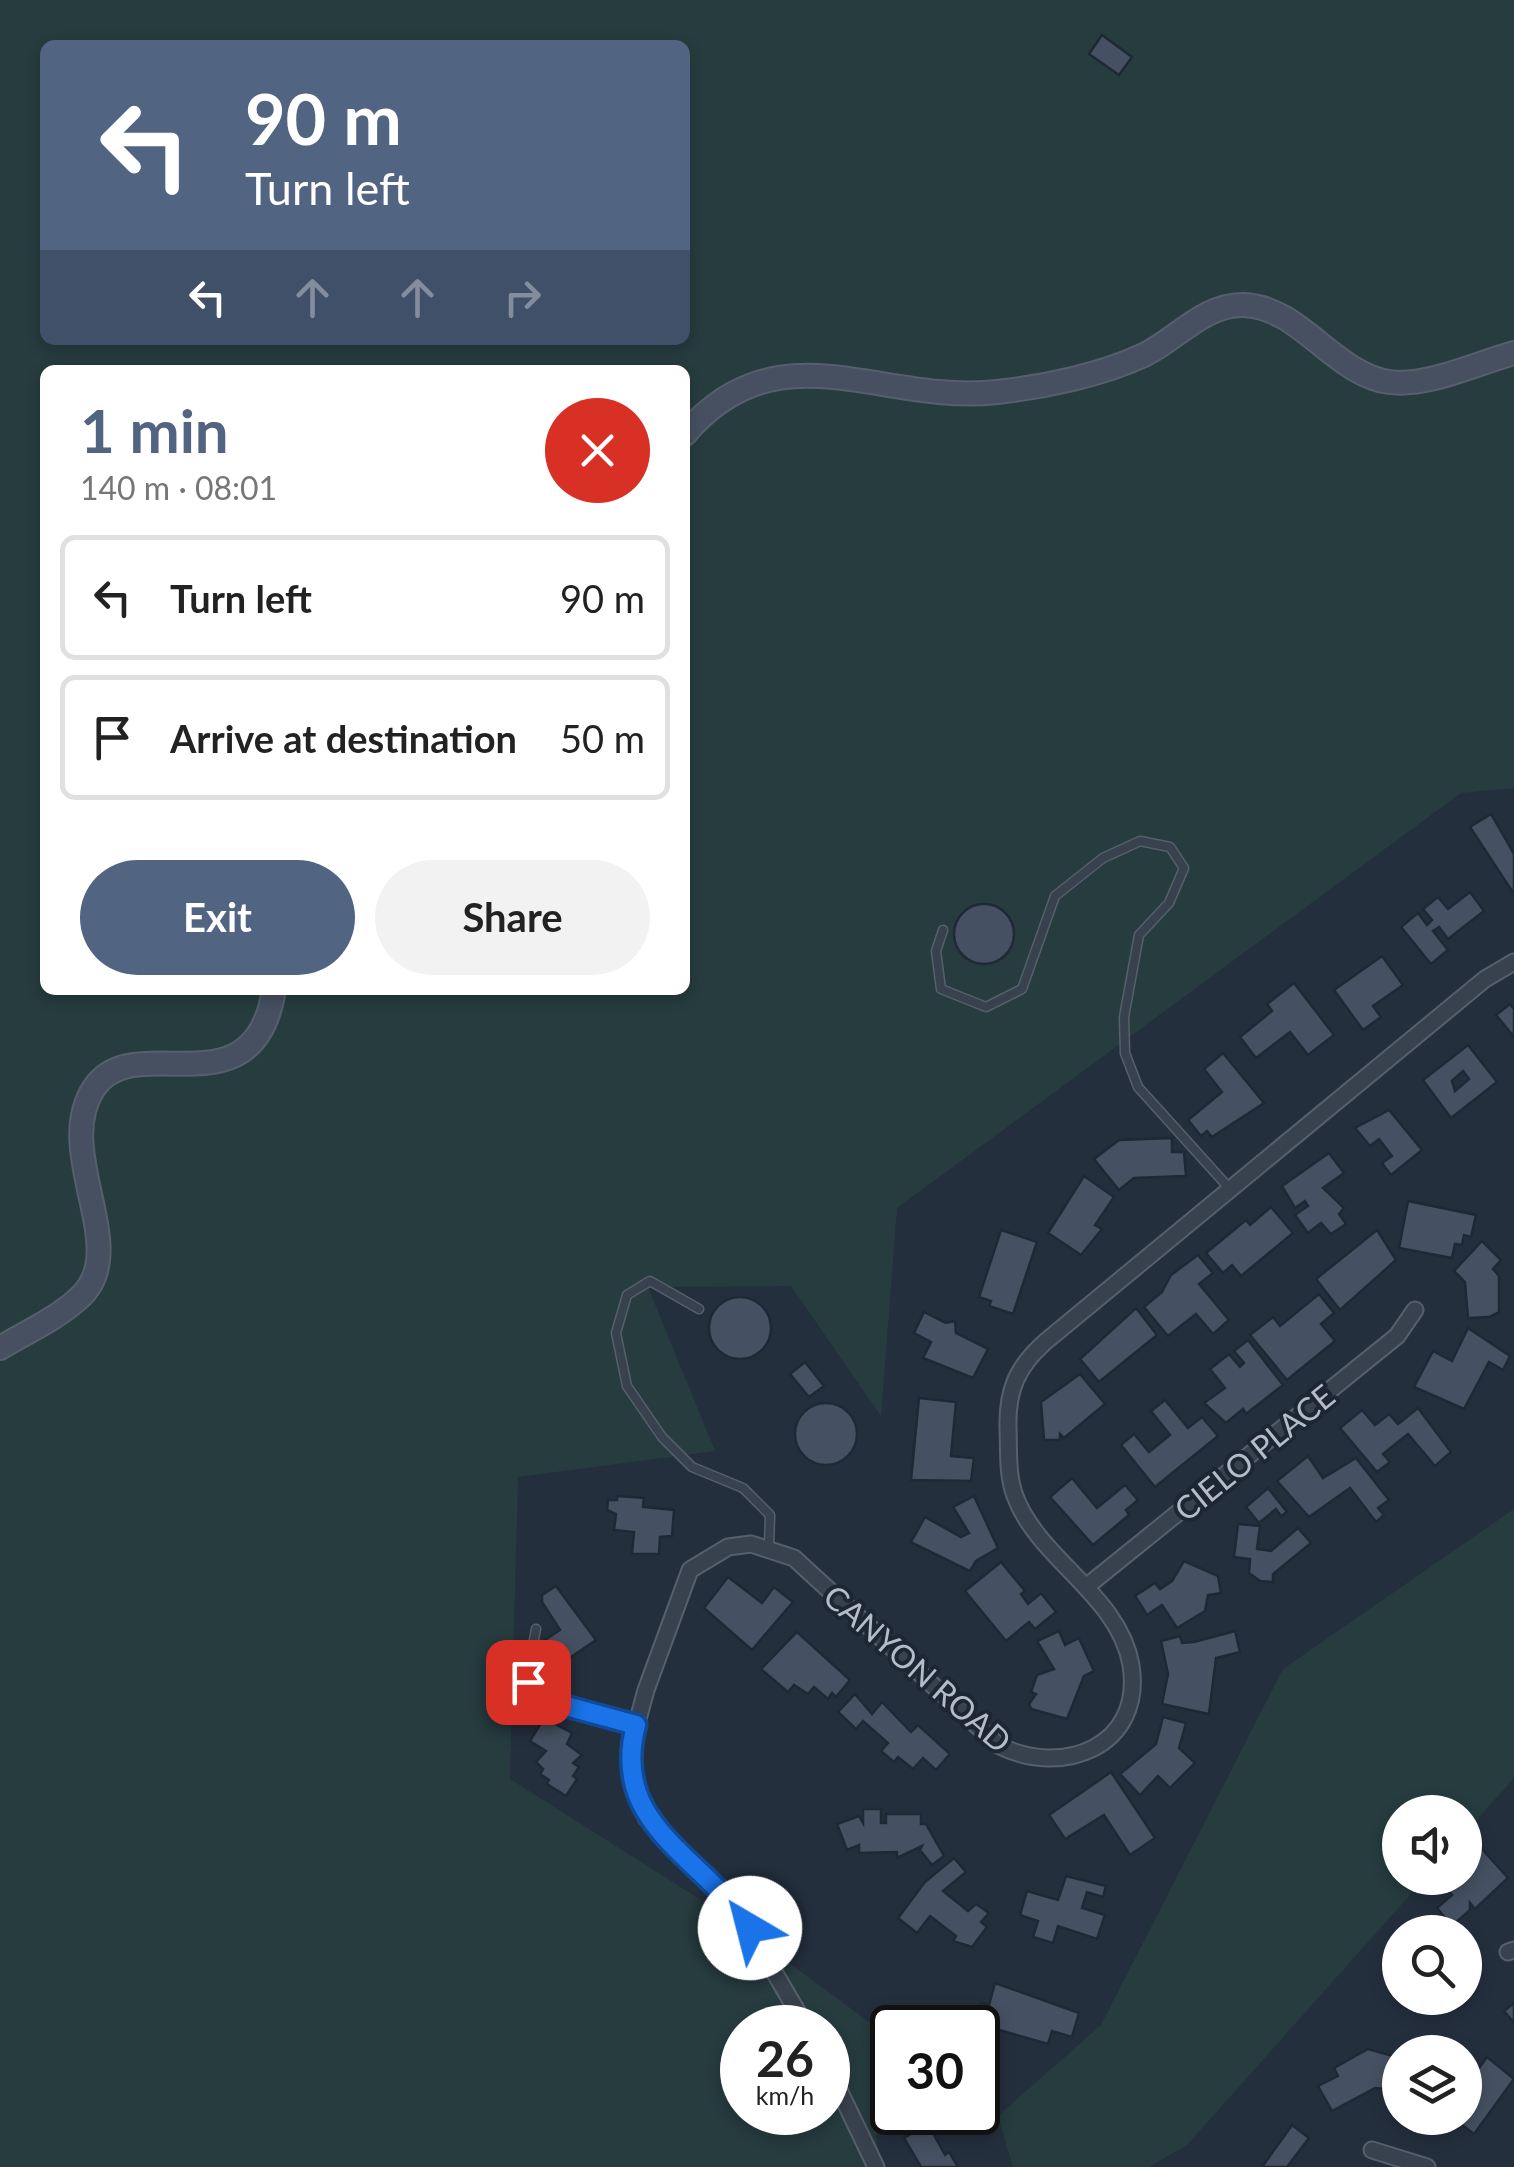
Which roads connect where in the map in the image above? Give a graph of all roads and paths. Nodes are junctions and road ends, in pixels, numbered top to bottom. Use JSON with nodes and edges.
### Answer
{"nodes":[{"id":1,"x":1514,"y":353,"type":"edge"},
{"id":2,"x":690,"y":429,"type":"edge"},
{"id":3,"x":944,"y":930,"type":"dead end"},
{"id":4,"x":1514,"y":962,"type":"edge"},
{"id":5,"x":273,"y":995,"type":"edge"},
{"id":6,"x":1230,"y":1189,"type":"junction"},
{"id":7,"x":699,"y":1309,"type":"dead end"},
{"id":8,"x":1415,"y":1310,"type":"dead end"},
{"id":9,"x":0,"y":1348,"type":"edge"},
{"id":10,"x":769,"y":1547,"type":"junction"},
{"id":11,"x":1086,"y":1587,"type":"junction"},
{"id":12,"x":536,"y":1629,"type":"dead end"},
{"id":13,"x":636,"y":1725,"type":"junction"},
{"id":14,"x":794,"y":2005,"type":"edge"},
{"id":15,"x":850,"y":2113,"type":"edge"},
{"id":16,"x":1372,"y":2150,"type":"dead end"},
{"id":17,"x":876,"y":2167,"type":"edge"},
{"id":18,"x":1427,"y":2167,"type":"edge"}],
"edges":[{"from":1,"to":2,"type":"street"},
{"from":3,"to":6,"type":"lane"},
{"from":4,"to":6,"type":"street","name":"CANYON ROAD"},
{"from":5,"to":9,"type":"street"},
{"from":6,"to":11,"type":"street","name":"CANYON ROAD"},
{"from":7,"to":10,"type":"lane"},
{"from":8,"to":11,"type":"street","name":"CIELO PLACE"},
{"from":10,"to":11,"type":"street","name":"CANYON ROAD"},
{"from":10,"to":13,"type":"street"},
{"from":12,"to":13,"type":"lane"},
{"from":13,"to":14,"type":"street"},
{"from":15,"to":17,"type":"street"},
{"from":16,"to":18,"type":"street"}]}
